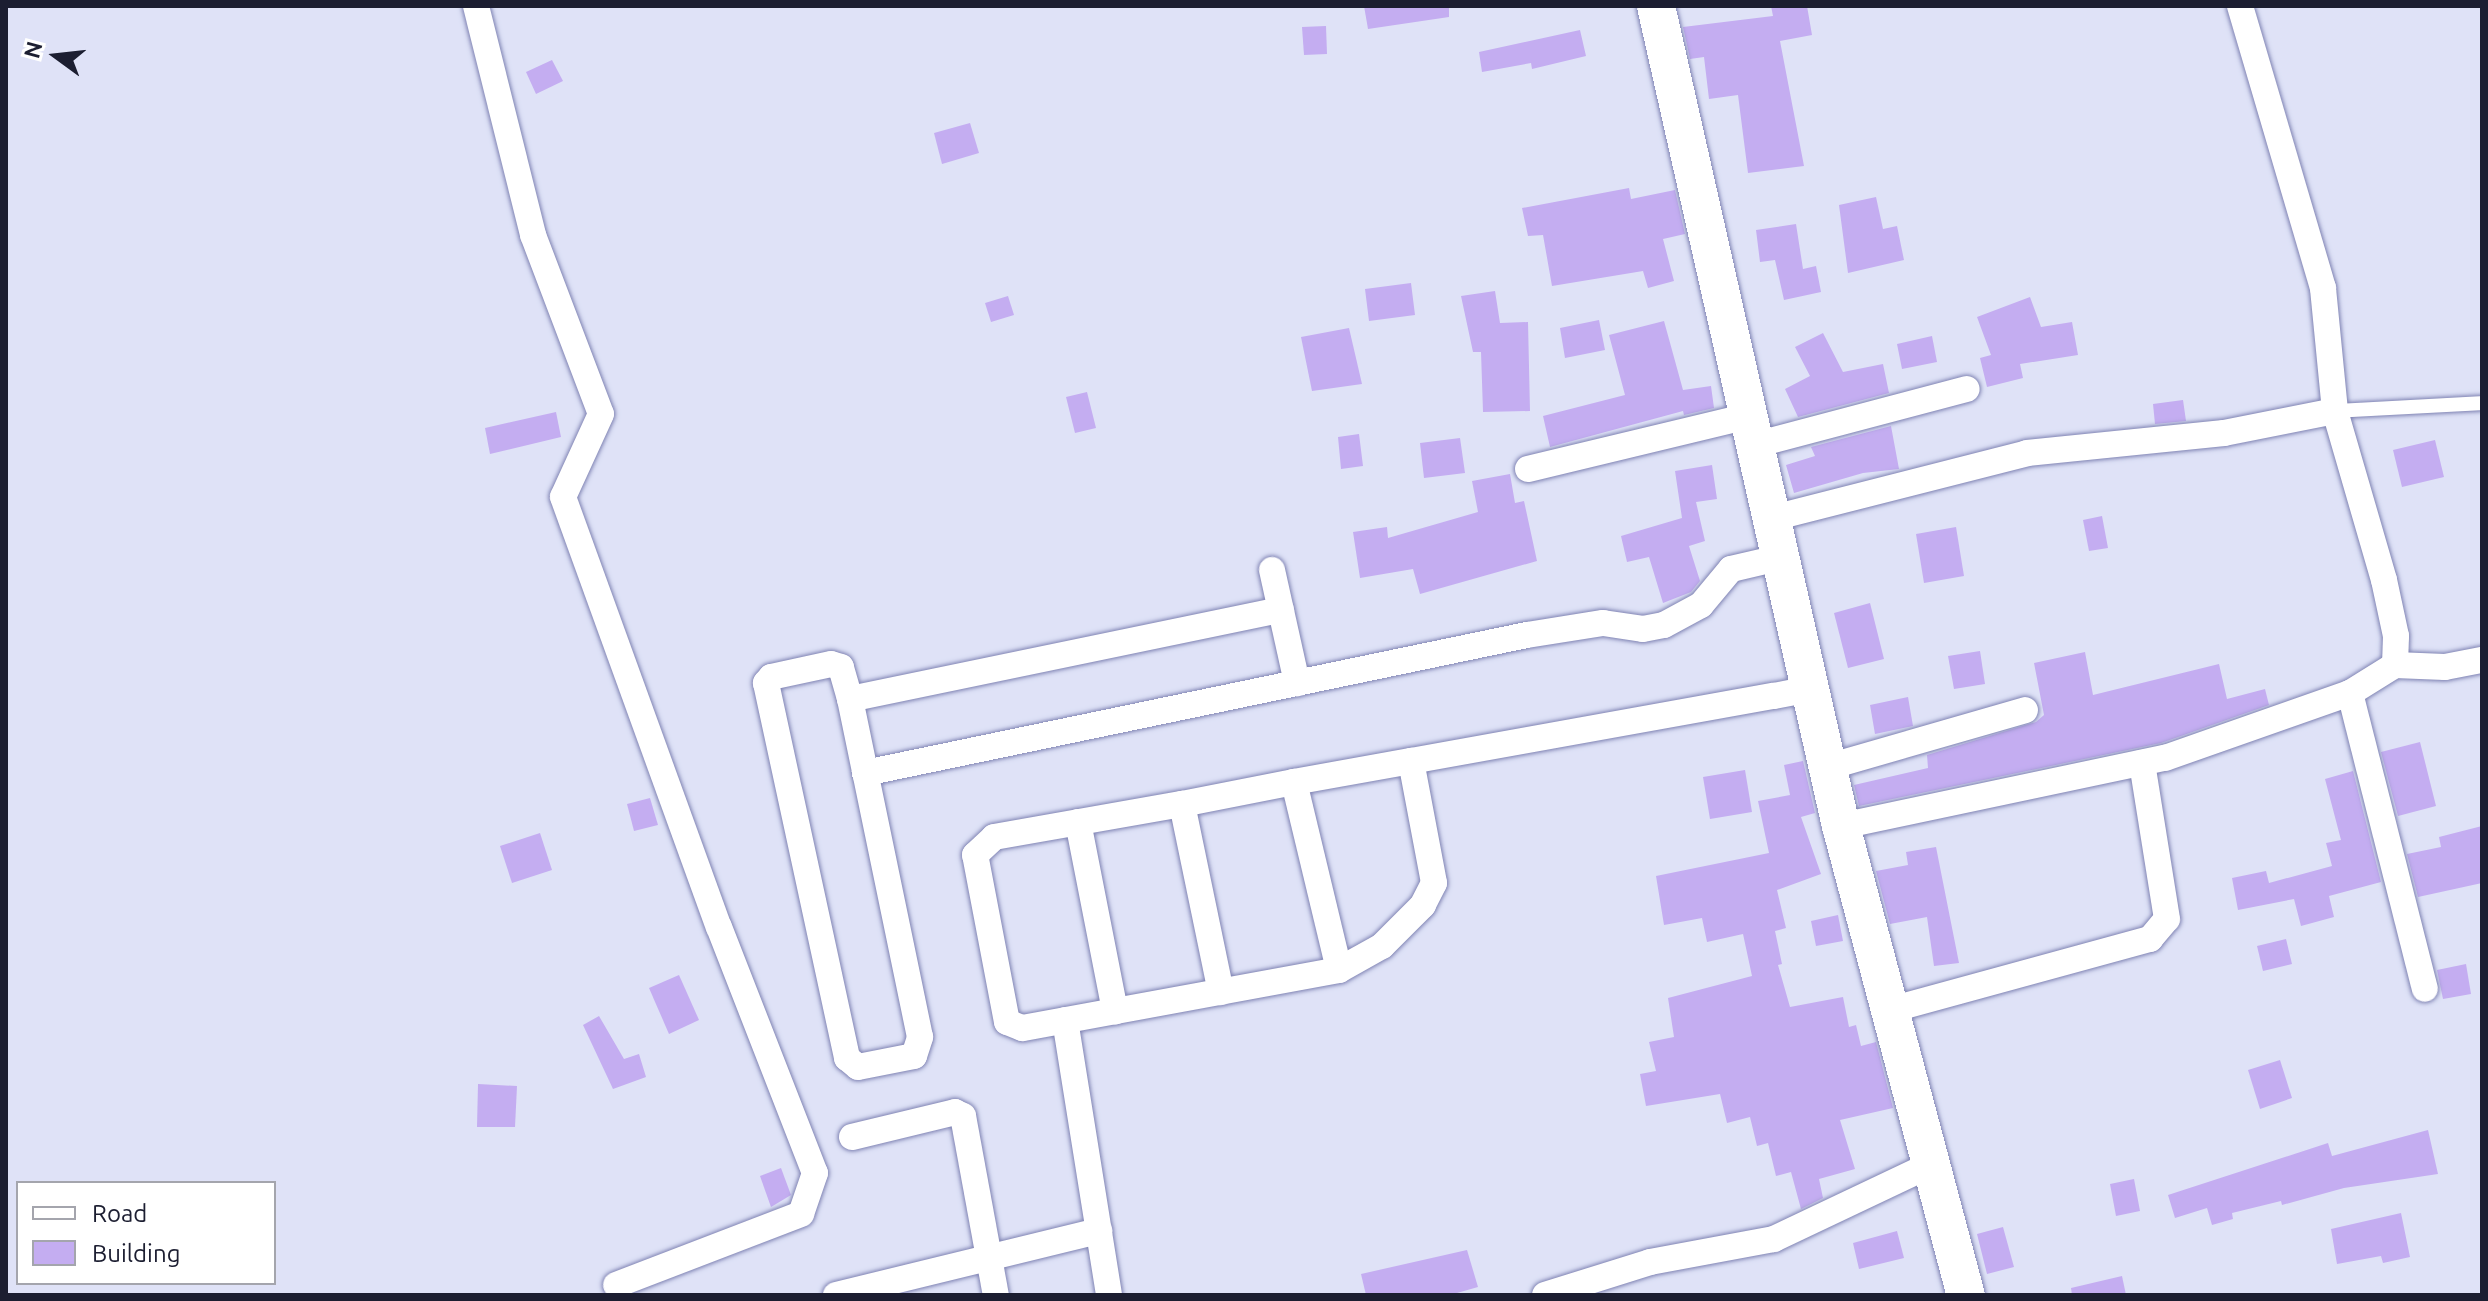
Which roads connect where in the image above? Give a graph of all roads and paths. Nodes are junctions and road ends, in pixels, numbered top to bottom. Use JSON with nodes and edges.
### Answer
{"nodes":[{"id":1,"x":476,"y":6,"type":"edge"},
{"id":2,"x":1656,"y":6,"type":"edge"},
{"id":3,"x":2240,"y":6,"type":"edge"},
{"id":4,"x":1967,"y":389,"type":"dead end"},
{"id":5,"x":2482,"y":403,"type":"edge"},
{"id":6,"x":2335,"y":411,"type":"junction"},
{"id":7,"x":1748,"y":432,"type":"junction"},
{"id":8,"x":1528,"y":469,"type":"dead end"},
{"id":9,"x":1769,"y":519,"type":"junction"},
{"id":10,"x":1778,"y":558,"type":"junction"},
{"id":11,"x":1272,"y":570,"type":"dead end"},
{"id":12,"x":1281,"y":610,"type":"junction"},
{"id":13,"x":2482,"y":660,"type":"edge"},
{"id":14,"x":2395,"y":665,"type":"junction"},
{"id":15,"x":1297,"y":683,"type":"junction"},
{"id":16,"x":1809,"y":689,"type":"junction"},
{"id":17,"x":2350,"y":693,"type":"junction"},
{"id":18,"x":850,"y":699,"type":"junction"},
{"id":19,"x":2025,"y":710,"type":"dead end"},
{"id":20,"x":1411,"y":761,"type":"junction"},
{"id":21,"x":2142,"y":763,"type":"junction"},
{"id":22,"x":1828,"y":767,"type":"junction"},
{"id":23,"x":865,"y":773,"type":"junction"},
{"id":24,"x":1294,"y":782,"type":"junction"},
{"id":25,"x":1182,"y":804,"type":"junction"},
{"id":26,"x":1078,"y":822,"type":"junction"},
{"id":27,"x":1841,"y":826,"type":"junction"},
{"id":28,"x":1339,"y":970,"type":"junction"},
{"id":29,"x":2425,"y":989,"type":"dead end"},
{"id":30,"x":1221,"y":992,"type":"junction"},
{"id":31,"x":1890,"y":1010,"type":"junction"},
{"id":32,"x":1115,"y":1011,"type":"junction"},
{"id":33,"x":1065,"y":1020,"type":"junction"},
{"id":34,"x":852,"y":1137,"type":"dead end"},
{"id":35,"x":1930,"y":1165,"type":"junction"},
{"id":36,"x":1099,"y":1231,"type":"junction"},
{"id":37,"x":991,"y":1257,"type":"junction"},
{"id":38,"x":616,"y":1285,"type":"dead end"},
{"id":39,"x":884,"y":1289,"type":"edge"},
{"id":40,"x":836,"y":1295,"type":"edge"},
{"id":41,"x":996,"y":1295,"type":"edge"},
{"id":42,"x":1109,"y":1295,"type":"edge"},
{"id":43,"x":1545,"y":1295,"type":"edge"},
{"id":44,"x":1966,"y":1295,"type":"edge"}],
"edges":[{"from":1,"to":38,"type":"street"},
{"from":2,"to":7,"type":"street"},
{"from":3,"to":6,"type":"street"},
{"from":4,"to":7,"type":"street"},
{"from":5,"to":6,"type":"lane"},
{"from":6,"to":9,"type":"street"},
{"from":6,"to":14,"type":"street"},
{"from":7,"to":8,"type":"street"},
{"from":7,"to":9,"type":"street"},
{"from":9,"to":10,"type":"street"},
{"from":10,"to":15,"type":"street"},
{"from":10,"to":16,"type":"street"},
{"from":11,"to":12,"type":"street"},
{"from":12,"to":15,"type":"street"},
{"from":12,"to":18,"type":"street"},
{"from":13,"to":14,"type":"street"},
{"from":14,"to":17,"type":"street"},
{"from":15,"to":23,"type":"street"},
{"from":16,"to":20,"type":"street"},
{"from":16,"to":22,"type":"street"},
{"from":17,"to":21,"type":"street"},
{"from":17,"to":29,"type":"street"},
{"from":18,"to":23,"type":"street"},
{"from":18,"to":23,"type":"street"},
{"from":19,"to":22,"type":"street"},
{"from":20,"to":24,"type":"street"},
{"from":20,"to":28,"type":"street"},
{"from":21,"to":27,"type":"street"},
{"from":21,"to":31,"type":"street"},
{"from":22,"to":27,"type":"street"},
{"from":24,"to":25,"type":"street"},
{"from":24,"to":28,"type":"street"},
{"from":25,"to":26,"type":"street"},
{"from":25,"to":30,"type":"street"},
{"from":26,"to":32,"type":"street"},
{"from":26,"to":33,"type":"street"},
{"from":27,"to":31,"type":"street"},
{"from":28,"to":30,"type":"street"},
{"from":30,"to":32,"type":"street"},
{"from":31,"to":35,"type":"street"},
{"from":32,"to":33,"type":"street"},
{"from":33,"to":36,"type":"street"},
{"from":34,"to":37,"type":"street"},
{"from":35,"to":43,"type":"street"},
{"from":35,"to":44,"type":"street"},
{"from":36,"to":37,"type":"street"},
{"from":36,"to":42,"type":"street"},
{"from":37,"to":39,"type":"street"},
{"from":37,"to":41,"type":"street"},
{"from":39,"to":40,"type":"street"}]}
